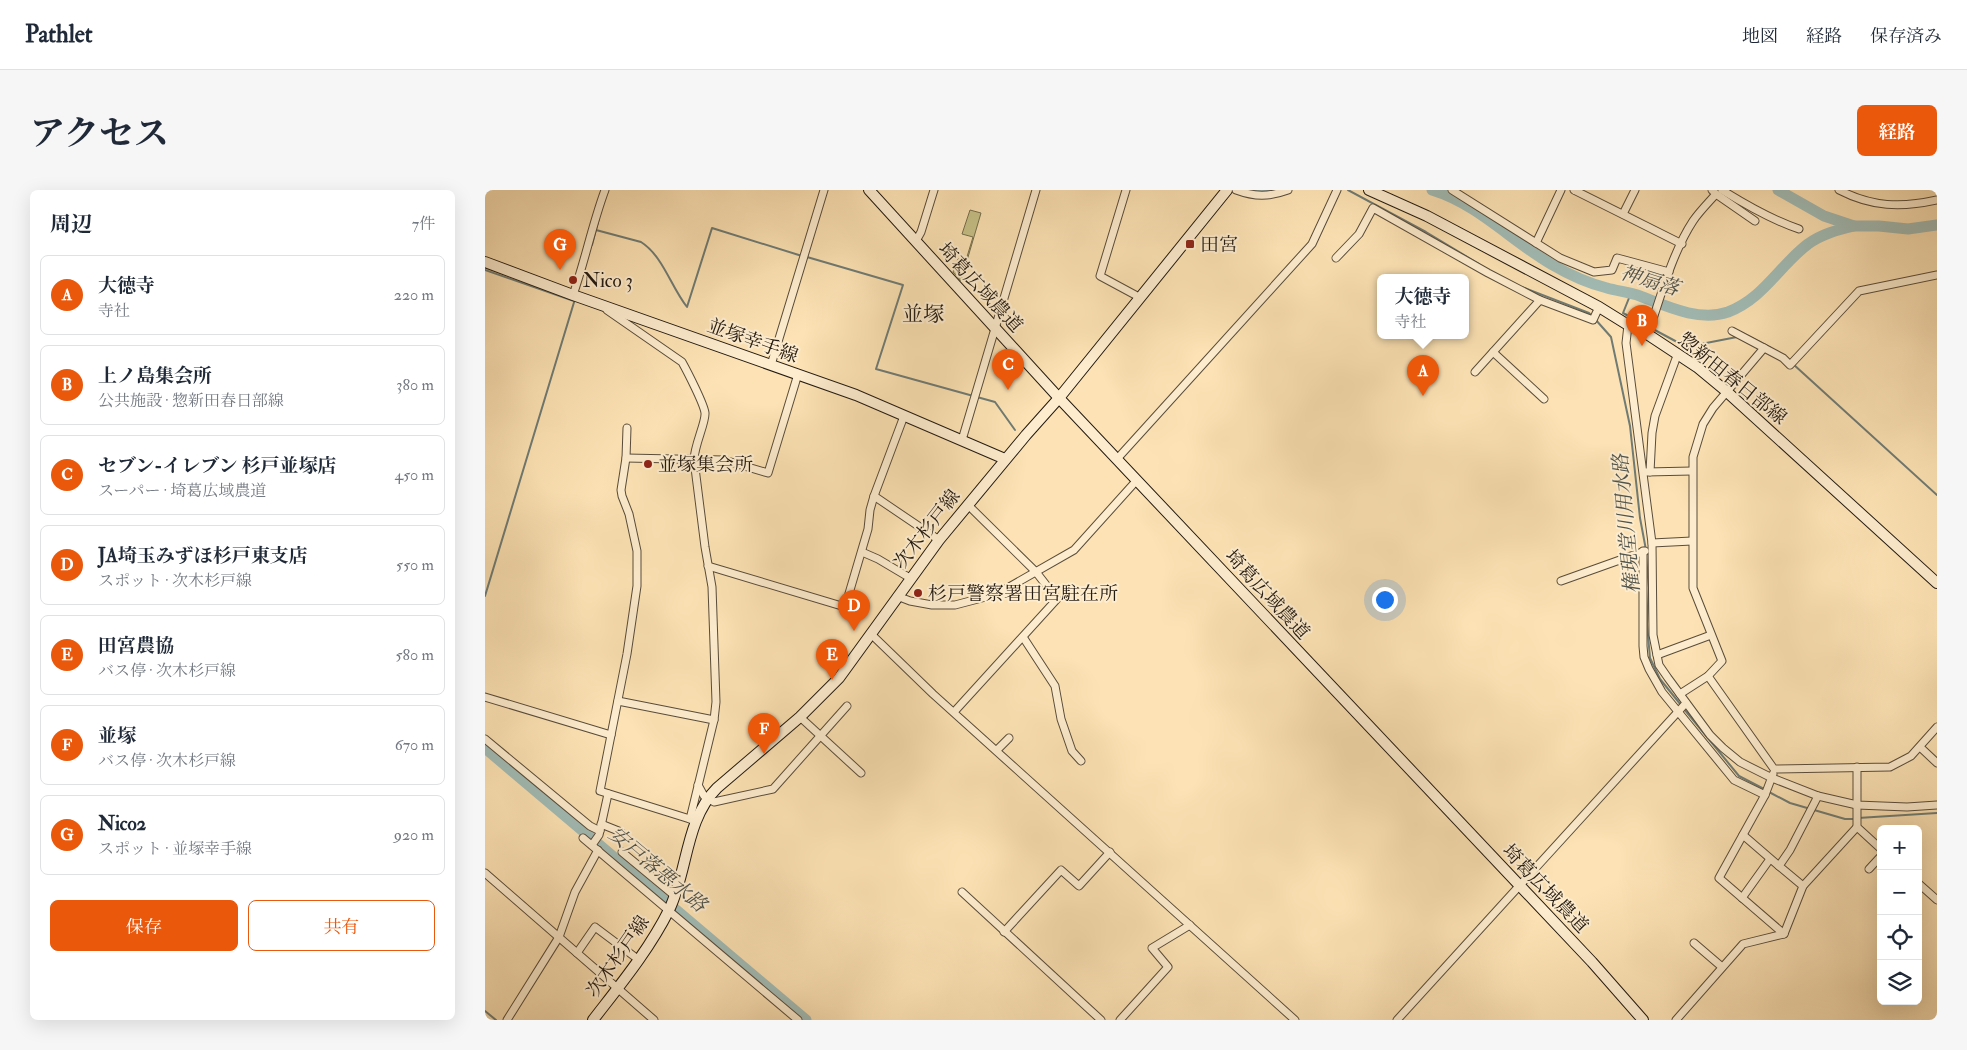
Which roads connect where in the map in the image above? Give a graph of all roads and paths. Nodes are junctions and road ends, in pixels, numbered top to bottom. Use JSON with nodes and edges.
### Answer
{"nodes":[{"id":1,"x":605,"y":190,"type":"edge"},
{"id":2,"x":824,"y":190,"type":"edge"},
{"id":3,"x":869,"y":190,"type":"edge"},
{"id":4,"x":934,"y":190,"type":"edge"},
{"id":5,"x":1036,"y":190,"type":"edge"},
{"id":6,"x":1126,"y":190,"type":"edge"},
{"id":7,"x":1227,"y":190,"type":"edge"},
{"id":8,"x":1236,"y":190,"type":"edge"},
{"id":9,"x":1288,"y":190,"type":"edge"},
{"id":10,"x":1335,"y":190,"type":"edge"},
{"id":11,"x":1369,"y":190,"type":"edge"},
{"id":12,"x":1452,"y":190,"type":"edge"},
{"id":13,"x":1561,"y":190,"type":"edge"},
{"id":14,"x":1574,"y":190,"type":"edge"},
{"id":15,"x":1635,"y":190,"type":"edge"},
{"id":16,"x":1839,"y":190,"type":"edge"},
{"id":17,"x":1716,"y":191,"type":"edge"},
{"id":18,"x":1937,"y":200,"type":"edge"},
{"id":19,"x":1623,"y":214,"type":"junction"},
{"id":20,"x":1755,"y":221,"type":"dead end"},
{"id":21,"x":1799,"y":229,"type":"dead end"},
{"id":22,"x":916,"y":241,"type":"junction"},
{"id":23,"x":1535,"y":243,"type":"junction"},
{"id":24,"x":1682,"y":244,"type":"junction"},
{"id":25,"x":1336,"y":258,"type":"dead end"},
{"id":26,"x":485,"y":262,"type":"edge"},
{"id":27,"x":1669,"y":272,"type":"junction"},
{"id":28,"x":1937,"y":275,"type":"edge"},
{"id":29,"x":573,"y":295,"type":"junction"},
{"id":30,"x":1139,"y":297,"type":"junction"},
{"id":31,"x":1540,"y":300,"type":"junction"},
{"id":32,"x":599,"y":304,"type":"junction"},
{"id":33,"x":1599,"y":307,"type":"junction"},
{"id":34,"x":1628,"y":325,"type":"junction"},
{"id":35,"x":995,"y":328,"type":"junction"},
{"id":36,"x":1732,"y":331,"type":"dead end"},
{"id":37,"x":1648,"y":334,"type":"junction"},
{"id":38,"x":1763,"y":348,"type":"junction"},
{"id":39,"x":1493,"y":352,"type":"junction"},
{"id":40,"x":1678,"y":353,"type":"junction"},
{"id":41,"x":771,"y":365,"type":"junction"},
{"id":42,"x":1475,"y":372,"type":"dead end"},
{"id":43,"x":798,"y":374,"type":"junction"},
{"id":44,"x":1726,"y":391,"type":"junction"},
{"id":45,"x":1059,"y":398,"type":"junction"},
{"id":46,"x":1544,"y":399,"type":"dead end"},
{"id":47,"x":905,"y":416,"type":"junction"},
{"id":48,"x":627,"y":428,"type":"dead end"},
{"id":49,"x":962,"y":440,"type":"junction"},
{"id":50,"x":626,"y":458,"type":"junction"},
{"id":51,"x":1005,"y":459,"type":"junction"},
{"id":52,"x":1117,"y":459,"type":"junction"},
{"id":53,"x":694,"y":460,"type":"junction"},
{"id":54,"x":1692,"y":471,"type":"junction"},
{"id":55,"x":1646,"y":472,"type":"junction"},
{"id":56,"x":1137,"y":480,"type":"junction"},
{"id":57,"x":874,"y":496,"type":"junction"},
{"id":58,"x":968,"y":505,"type":"junction"},
{"id":59,"x":939,"y":540,"type":"junction"},
{"id":60,"x":1692,"y":540,"type":"junction"},
{"id":61,"x":1652,"y":546,"type":"junction"},
{"id":62,"x":1643,"y":551,"type":"junction"},
{"id":63,"x":862,"y":552,"type":"junction"},
{"id":64,"x":708,"y":566,"type":"junction"},
{"id":65,"x":1036,"y":572,"type":"junction"},
{"id":66,"x":910,"y":578,"type":"junction"},
{"id":67,"x":1561,"y":581,"type":"dead end"},
{"id":68,"x":1937,"y":583,"type":"edge"},
{"id":69,"x":897,"y":596,"type":"junction"},
{"id":70,"x":871,"y":634,"type":"junction"},
{"id":71,"x":1711,"y":635,"type":"junction"},
{"id":72,"x":1023,"y":637,"type":"junction"},
{"id":73,"x":1657,"y":655,"type":"junction"},
{"id":74,"x":1659,"y":664,"type":"junction"},
{"id":75,"x":1649,"y":669,"type":"junction"},
{"id":76,"x":1708,"y":676,"type":"junction"},
{"id":77,"x":1680,"y":694,"type":"junction"},
{"id":78,"x":485,"y":697,"type":"edge"},
{"id":79,"x":618,"y":701,"type":"junction"},
{"id":80,"x":1686,"y":703,"type":"junction"},
{"id":81,"x":847,"y":706,"type":"dead end"},
{"id":82,"x":1678,"y":711,"type":"junction"},
{"id":83,"x":954,"y":712,"type":"junction"},
{"id":84,"x":799,"y":717,"type":"junction"},
{"id":85,"x":714,"y":720,"type":"junction"},
{"id":86,"x":1937,"y":727,"type":"edge"},
{"id":87,"x":611,"y":734,"type":"junction"},
{"id":88,"x":820,"y":736,"type":"junction"},
{"id":89,"x":1009,"y":738,"type":"dead end"},
{"id":90,"x":485,"y":739,"type":"edge"},
{"id":91,"x":1919,"y":747,"type":"junction"},
{"id":92,"x":997,"y":750,"type":"junction"},
{"id":93,"x":1081,"y":761,"type":"dead end"},
{"id":94,"x":1937,"y":763,"type":"edge"},
{"id":95,"x":1857,"y":767,"type":"junction"},
{"id":96,"x":1774,"y":769,"type":"junction"},
{"id":97,"x":861,"y":773,"type":"dead end"},
{"id":98,"x":1772,"y":778,"type":"junction"},
{"id":99,"x":699,"y":785,"type":"junction"},
{"id":100,"x":608,"y":794,"type":"junction"},
{"id":101,"x":1765,"y":795,"type":"junction"},
{"id":102,"x":1818,"y":796,"type":"junction"},
{"id":103,"x":707,"y":799,"type":"junction"},
{"id":104,"x":1857,"y":805,"type":"junction"},
{"id":105,"x":1937,"y":806,"type":"edge"},
{"id":106,"x":693,"y":820,"type":"junction"},
{"id":107,"x":1857,"y":827,"type":"junction"},
{"id":108,"x":600,"y":830,"type":"junction"},
{"id":109,"x":621,"y":832,"type":"dead end"},
{"id":110,"x":1743,"y":835,"type":"junction"},
{"id":111,"x":583,"y":838,"type":"dead end"},
{"id":112,"x":1877,"y":845,"type":"edge"},
{"id":113,"x":595,"y":847,"type":"junction"},
{"id":114,"x":622,"y":852,"type":"dead end"},
{"id":115,"x":1110,"y":852,"type":"junction"},
{"id":116,"x":1770,"y":858,"type":"junction"},
{"id":117,"x":1877,"y":860,"type":"edge"},
{"id":118,"x":1779,"y":866,"type":"junction"},
{"id":119,"x":1869,"y":869,"type":"dead end"},
{"id":120,"x":485,"y":873,"type":"edge"},
{"id":121,"x":1519,"y":886,"type":"junction"},
{"id":122,"x":1803,"y":886,"type":"junction"},
{"id":123,"x":1922,"y":887,"type":"edge"},
{"id":124,"x":962,"y":892,"type":"dead end"},
{"id":125,"x":675,"y":896,"type":"junction"},
{"id":126,"x":1742,"y":898,"type":"junction"},
{"id":127,"x":1937,"y":900,"type":"edge"},
{"id":128,"x":669,"y":910,"type":"junction"},
{"id":129,"x":1190,"y":925,"type":"junction"},
{"id":130,"x":1005,"y":932,"type":"junction"},
{"id":131,"x":1784,"y":934,"type":"junction"},
{"id":132,"x":559,"y":937,"type":"junction"},
{"id":133,"x":1694,"y":943,"type":"dead end"},
{"id":134,"x":577,"y":953,"type":"junction"},
{"id":135,"x":639,"y":960,"type":"junction"},
{"id":136,"x":1722,"y":967,"type":"junction"},
{"id":137,"x":618,"y":989,"type":"junction"},
{"id":138,"x":507,"y":1020,"type":"edge"},
{"id":139,"x":593,"y":1020,"type":"edge"},
{"id":140,"x":654,"y":1020,"type":"edge"},
{"id":141,"x":798,"y":1020,"type":"edge"},
{"id":142,"x":1101,"y":1020,"type":"edge"},
{"id":143,"x":1120,"y":1020,"type":"edge"},
{"id":144,"x":1295,"y":1020,"type":"edge"},
{"id":145,"x":1397,"y":1020,"type":"edge"},
{"id":146,"x":1643,"y":1020,"type":"edge"},
{"id":147,"x":1677,"y":1020,"type":"edge"}],
"edges":[{"from":1,"to":29,"type":"street"},
{"from":2,"to":41,"type":"street"},
{"from":3,"to":22,"type":"main road","name":"埼葛広域農道"},
{"from":4,"to":22,"type":"street"},
{"from":5,"to":35,"type":"street"},
{"from":6,"to":30,"type":"street"},
{"from":7,"to":30,"type":"main road","name":"次木杉戸線"},
{"from":8,"to":9,"type":"street"},
{"from":10,"to":52,"type":"street"},
{"from":11,"to":33,"type":"main road","name":"惣新田春日部線"},
{"from":12,"to":23,"type":"street"},
{"from":13,"to":23,"type":"street"},
{"from":14,"to":19,"type":"street"},
{"from":15,"to":19,"type":"street"},
{"from":16,"to":18,"type":"street"},
{"from":17,"to":20,"type":"street"},
{"from":17,"to":21,"type":"street"},
{"from":17,"to":24,"type":"street"},
{"from":19,"to":24,"type":"street"},
{"from":22,"to":35,"type":"main road","name":"埼葛広域農道"},
{"from":23,"to":27,"type":"street"},
{"from":24,"to":27,"type":"street"},
{"from":25,"to":31,"type":"street"},
{"from":26,"to":29,"type":"main road","name":"並塚幸手線"},
{"from":27,"to":37,"type":"street"},
{"from":28,"to":38,"type":"street"},
{"from":29,"to":32,"type":"main road","name":"並塚幸手線"},
{"from":30,"to":45,"type":"main road","name":"次木杉戸線"},
{"from":31,"to":33,"type":"street"},
{"from":31,"to":39,"type":"street"},
{"from":32,"to":41,"type":"main road","name":"並塚幸手線"},
{"from":32,"to":53,"type":"street"},
{"from":33,"to":34,"type":"main road","name":"惣新田春日部線"},
{"from":34,"to":37,"type":"main road","name":"惣新田春日部線"},
{"from":34,"to":55,"type":"street"},
{"from":35,"to":45,"type":"main road","name":"埼葛広域農道"},
{"from":35,"to":49,"type":"street"},
{"from":36,"to":38,"type":"street"},
{"from":37,"to":40,"type":"main road","name":"惣新田春日部線"},
{"from":38,"to":44,"type":"street"},
{"from":39,"to":42,"type":"street"},
{"from":39,"to":46,"type":"street"},
{"from":40,"to":44,"type":"main road","name":"惣新田春日部線"},
{"from":40,"to":55,"type":"street"},
{"from":41,"to":43,"type":"main road","name":"並塚幸手線"},
{"from":43,"to":47,"type":"main road","name":"並塚幸手線"},
{"from":43,"to":53,"type":"street"},
{"from":44,"to":54,"type":"street"},
{"from":44,"to":68,"type":"main road","name":"惣新田春日部線"},
{"from":45,"to":51,"type":"main road","name":"次木杉戸線"},
{"from":45,"to":52,"type":"main road","name":"埼葛広域農道"},
{"from":47,"to":49,"type":"main road","name":"並塚幸手線"},
{"from":47,"to":57,"type":"street"},
{"from":48,"to":50,"type":"street"},
{"from":49,"to":51,"type":"main road","name":"並塚幸手線"},
{"from":50,"to":53,"type":"street"},
{"from":50,"to":79,"type":"street"},
{"from":51,"to":58,"type":"main road","name":"次木杉戸線"},
{"from":52,"to":56,"type":"main road","name":"埼葛広域農道"},
{"from":53,"to":64,"type":"street"},
{"from":54,"to":55,"type":"street"},
{"from":54,"to":60,"type":"street"},
{"from":55,"to":61,"type":"street"},
{"from":56,"to":65,"type":"street"},
{"from":56,"to":121,"type":"main road","name":"埼葛広域農道"},
{"from":57,"to":59,"type":"street"},
{"from":57,"to":63,"type":"street"},
{"from":58,"to":59,"type":"main road","name":"次木杉戸線"},
{"from":58,"to":65,"type":"street"},
{"from":59,"to":66,"type":"main road","name":"次木杉戸線"},
{"from":60,"to":61,"type":"street"},
{"from":60,"to":71,"type":"street"},
{"from":61,"to":62,"type":"street"},
{"from":61,"to":73,"type":"street"},
{"from":62,"to":67,"type":"street"},
{"from":62,"to":75,"type":"street"},
{"from":63,"to":64,"type":"street"},
{"from":63,"to":66,"type":"street"},
{"from":64,"to":85,"type":"street"},
{"from":65,"to":69,"type":"street"},
{"from":65,"to":72,"type":"street"},
{"from":66,"to":69,"type":"main road","name":"次木杉戸線"},
{"from":69,"to":70,"type":"main road","name":"次木杉戸線"},
{"from":70,"to":83,"type":"street"},
{"from":70,"to":84,"type":"main road","name":"次木杉戸線"},
{"from":71,"to":73,"type":"street"},
{"from":71,"to":76,"type":"street"},
{"from":72,"to":83,"type":"street"},
{"from":72,"to":93,"type":"street"},
{"from":73,"to":74,"type":"street"},
{"from":74,"to":75,"type":"street"},
{"from":74,"to":77,"type":"street"},
{"from":75,"to":82,"type":"street"},
{"from":76,"to":77,"type":"street"},
{"from":76,"to":96,"type":"street"},
{"from":77,"to":80,"type":"street"},
{"from":78,"to":87,"type":"street"},
{"from":79,"to":85,"type":"street"},
{"from":79,"to":87,"type":"street"},
{"from":80,"to":82,"type":"street"},
{"from":80,"to":98,"type":"street"},
{"from":81,"to":88,"type":"street"},
{"from":82,"to":101,"type":"street"},
{"from":82,"to":121,"type":"street"},
{"from":83,"to":92,"type":"street"},
{"from":84,"to":88,"type":"street"},
{"from":84,"to":103,"type":"main road","name":"次木杉戸線"},
{"from":85,"to":99,"type":"street"},
{"from":86,"to":91,"type":"street"},
{"from":87,"to":100,"type":"street"},
{"from":88,"to":97,"type":"street"},
{"from":88,"to":103,"type":"street"},
{"from":89,"to":92,"type":"street"},
{"from":90,"to":108,"type":"street"},
{"from":91,"to":94,"type":"street"},
{"from":91,"to":95,"type":"street"},
{"from":92,"to":115,"type":"street"},
{"from":95,"to":96,"type":"street"},
{"from":95,"to":104,"type":"street"},
{"from":96,"to":98,"type":"street"},
{"from":98,"to":101,"type":"street"},
{"from":98,"to":102,"type":"street"},
{"from":99,"to":103,"type":"street"},
{"from":99,"to":106,"type":"street"},
{"from":100,"to":106,"type":"street"},
{"from":100,"to":108,"type":"street"},
{"from":101,"to":110,"type":"street"},
{"from":102,"to":104,"type":"street"},
{"from":102,"to":118,"type":"street"},
{"from":103,"to":106,"type":"main road","name":"次木杉戸線"},
{"from":104,"to":105,"type":"street"},
{"from":104,"to":107,"type":"street"},
{"from":106,"to":125,"type":"main road","name":"次木杉戸線"},
{"from":107,"to":112,"type":"street"},
{"from":107,"to":122,"type":"street"},
{"from":108,"to":109,"type":"street"},
{"from":108,"to":113,"type":"street"},
{"from":110,"to":116,"type":"street"},
{"from":110,"to":126,"type":"street"},
{"from":111,"to":113,"type":"street"},
{"from":113,"to":128,"type":"street"},
{"from":113,"to":132,"type":"street"},
{"from":114,"to":125,"type":"street"},
{"from":115,"to":129,"type":"street"},
{"from":115,"to":130,"type":"street"},
{"from":116,"to":118,"type":"street"},
{"from":116,"to":126,"type":"street"},
{"from":117,"to":119,"type":"street"},
{"from":118,"to":122,"type":"street"},
{"from":120,"to":132,"type":"street"},
{"from":121,"to":145,"type":"street"},
{"from":121,"to":146,"type":"main road","name":"埼葛広域農道"},
{"from":122,"to":131,"type":"street"},
{"from":123,"to":127,"type":"street"},
{"from":124,"to":130,"type":"street"},
{"from":125,"to":128,"type":"main road","name":"次木杉戸線"},
{"from":126,"to":131,"type":"street"},
{"from":128,"to":135,"type":"main road","name":"次木杉戸線"},
{"from":128,"to":141,"type":"street"},
{"from":129,"to":143,"type":"street"},
{"from":129,"to":144,"type":"street"},
{"from":130,"to":142,"type":"street"},
{"from":131,"to":136,"type":"street"},
{"from":132,"to":134,"type":"street"},
{"from":132,"to":138,"type":"street"},
{"from":133,"to":136,"type":"street"},
{"from":134,"to":135,"type":"street"},
{"from":134,"to":137,"type":"street"},
{"from":135,"to":137,"type":"main road","name":"次木杉戸線"},
{"from":136,"to":147,"type":"street"},
{"from":137,"to":139,"type":"main road","name":"次木杉戸線"},
{"from":137,"to":140,"type":"street"}]}
